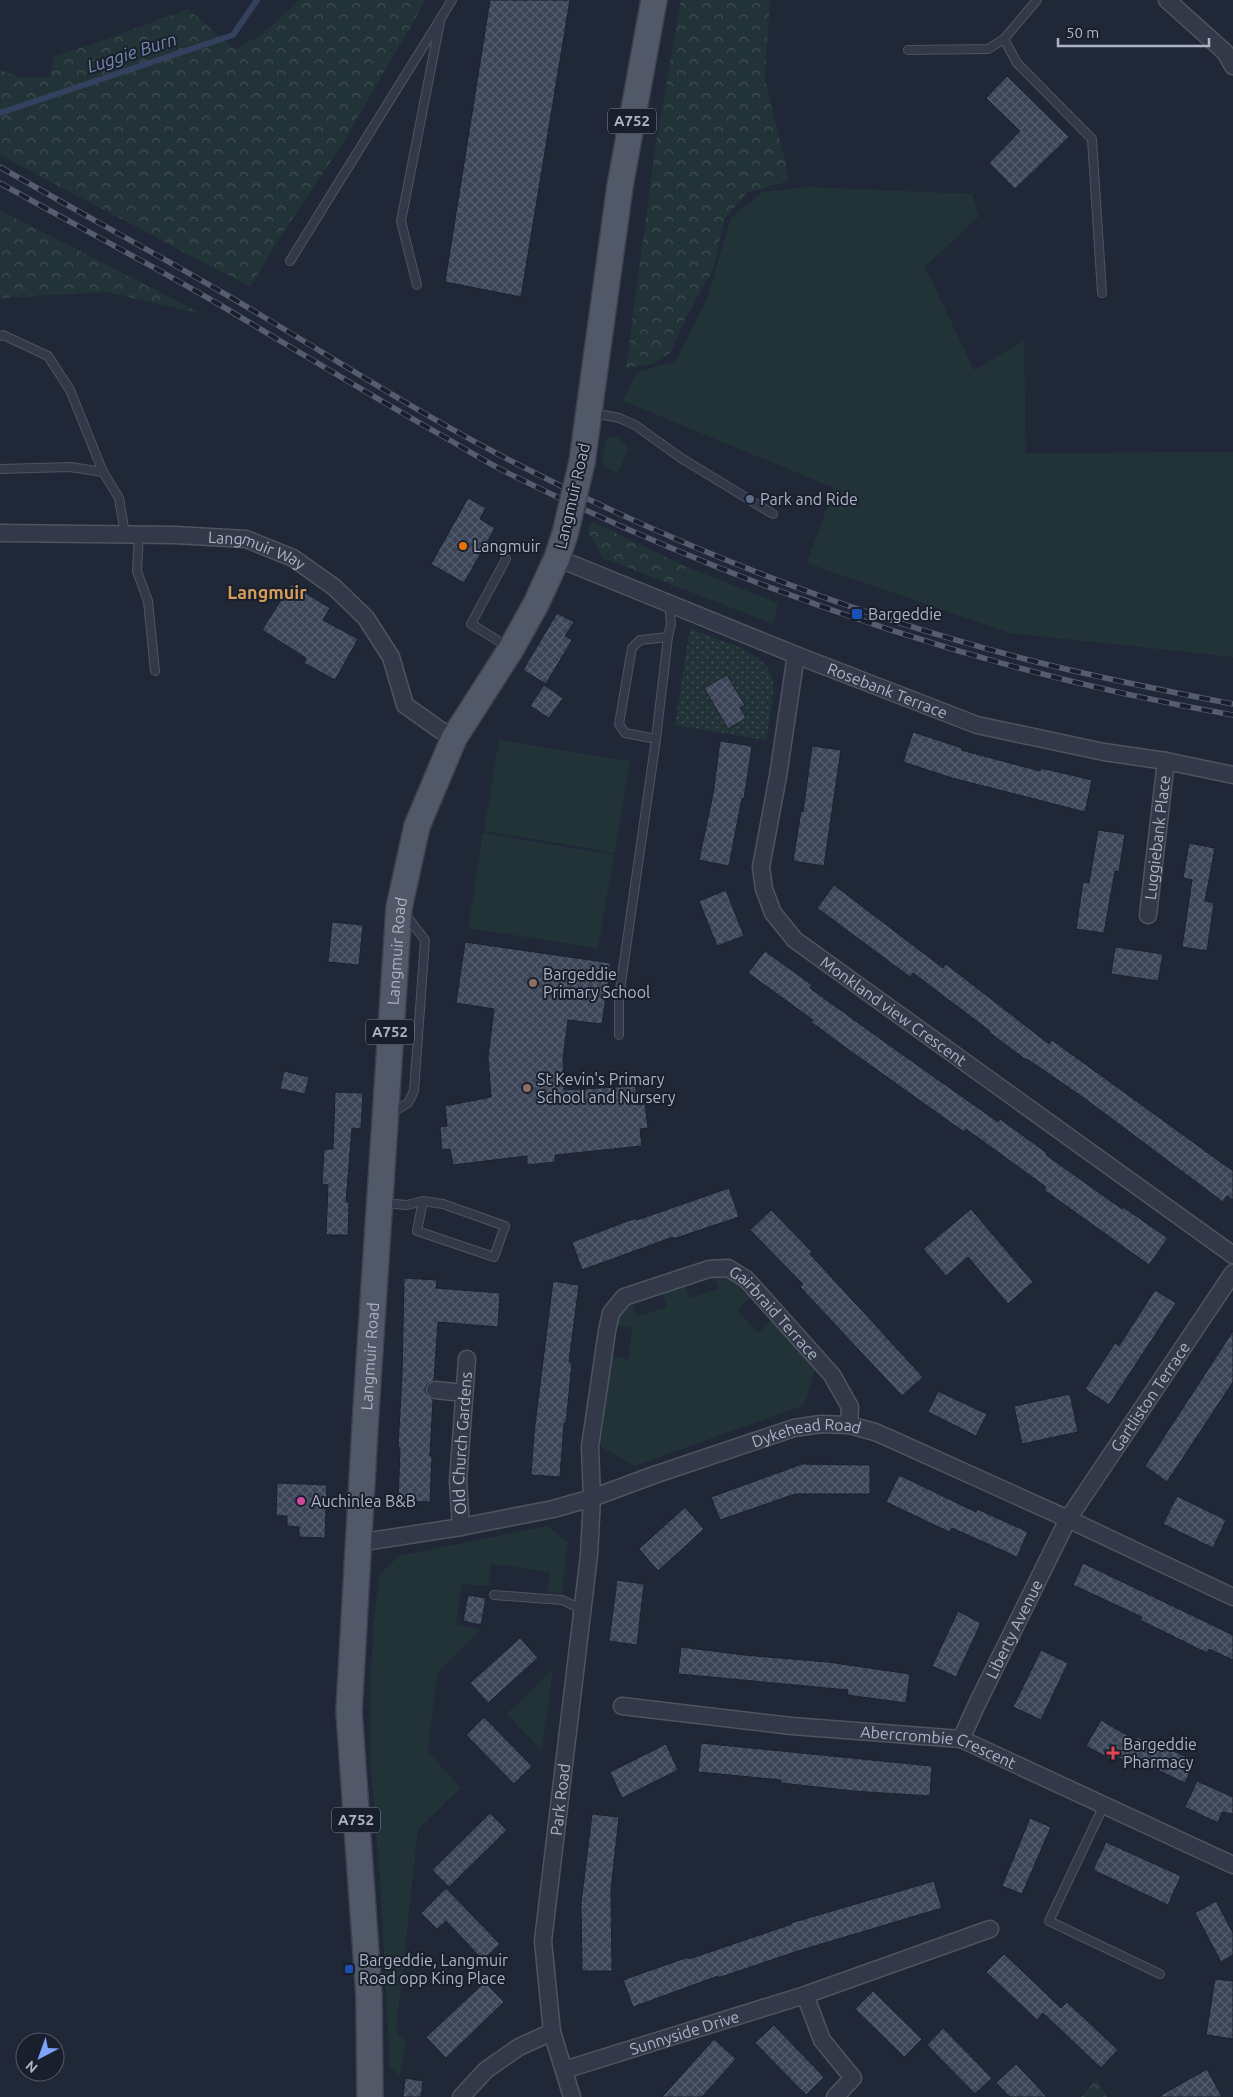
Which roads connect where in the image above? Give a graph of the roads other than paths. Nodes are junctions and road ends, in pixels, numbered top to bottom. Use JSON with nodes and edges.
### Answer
{"nodes":[{"id":1,"x":452,"y":0,"type":"edge"},
{"id":2,"x":654,"y":0,"type":"edge"},
{"id":3,"x":1037,"y":0,"type":"edge"},
{"id":4,"x":1167,"y":0,"type":"edge"},
{"id":5,"x":441,"y":17,"type":"junction"},
{"id":6,"x":1004,"y":39,"type":"junction"},
{"id":7,"x":908,"y":50,"type":"dead end"},
{"id":8,"x":1233,"y":66,"type":"edge"},
{"id":9,"x":290,"y":261,"type":"dead end"},
{"id":10,"x":417,"y":285,"type":"dead end"},
{"id":11,"x":1102,"y":293,"type":"dead end"},
{"id":12,"x":0,"y":336,"type":"edge"},
{"id":13,"x":590,"y":412,"type":"junction"},
{"id":14,"x":0,"y":469,"type":"edge"},
{"id":15,"x":103,"y":472,"type":"junction"},
{"id":16,"x":773,"y":514,"type":"dead end"},
{"id":17,"x":0,"y":533,"type":"edge"},
{"id":18,"x":132,"y":534,"type":"junction"},
{"id":19,"x":557,"y":558,"type":"junction"},
{"id":20,"x":506,"y":559,"type":"dead end"},
{"id":21,"x":669,"y":604,"type":"junction"},
{"id":22,"x":668,"y":637,"type":"junction"},
{"id":23,"x":511,"y":649,"type":"junction"},
{"id":24,"x":796,"y":655,"type":"junction"},
{"id":25,"x":155,"y":671,"type":"dead end"},
{"id":26,"x":454,"y":738,"type":"junction"},
{"id":27,"x":656,"y":739,"type":"junction"},
{"id":28,"x":1166,"y":761,"type":"junction"},
{"id":29,"x":1233,"y":775,"type":"edge"},
{"id":30,"x":1148,"y":915,"type":"dead end"},
{"id":31,"x":619,"y":1035,"type":"dead end"},
{"id":32,"x":423,"y":1201,"type":"junction"},
{"id":33,"x":379,"y":1202,"type":"junction"},
{"id":34,"x":1233,"y":1255,"type":"edge"},
{"id":35,"x":1233,"y":1273,"type":"edge"},
{"id":36,"x":466,"y":1359,"type":"dead end"},
{"id":37,"x":435,"y":1390,"type":"dead end"},
{"id":38,"x":464,"y":1392,"type":"junction"},
{"id":39,"x":849,"y":1425,"type":"junction"},
{"id":40,"x":592,"y":1498,"type":"junction"},
{"id":41,"x":1068,"y":1519,"type":"junction"},
{"id":42,"x":461,"y":1527,"type":"junction"},
{"id":43,"x":357,"y":1543,"type":"junction"},
{"id":44,"x":494,"y":1596,"type":"dead end"},
{"id":45,"x":1233,"y":1597,"type":"edge"},
{"id":46,"x":582,"y":1610,"type":"junction"},
{"id":47,"x":622,"y":1706,"type":"dead end"},
{"id":48,"x":961,"y":1739,"type":"junction"},
{"id":49,"x":1104,"y":1805,"type":"junction"},
{"id":50,"x":1233,"y":1865,"type":"edge"},
{"id":51,"x":990,"y":1929,"type":"dead end"},
{"id":52,"x":1160,"y":1974,"type":"dead end"},
{"id":53,"x":805,"y":1995,"type":"junction"},
{"id":54,"x":552,"y":2032,"type":"junction"},
{"id":55,"x":564,"y":2070,"type":"junction"},
{"id":56,"x":370,"y":2097,"type":"edge"},
{"id":57,"x":461,"y":2097,"type":"edge"},
{"id":58,"x":572,"y":2097,"type":"edge"},
{"id":59,"x":835,"y":2097,"type":"edge"}],
"edges":[{"from":1,"to":5,"type":"lane"},
{"from":2,"to":13,"type":"main road","name":"Langmuir Road","number":"A752"},
{"from":3,"to":6,"type":"lane"},
{"from":4,"to":8,"type":"street"},
{"from":5,"to":9,"type":"lane"},
{"from":5,"to":10,"type":"lane"},
{"from":6,"to":7,"type":"lane"},
{"from":6,"to":11,"type":"lane"},
{"from":12,"to":15,"type":"lane"},
{"from":13,"to":16,"type":"lane"},
{"from":13,"to":19,"type":"main road","name":"Langmuir Road","number":"A752","bridge":true},
{"from":14,"to":15,"type":"lane"},
{"from":15,"to":18,"type":"lane"},
{"from":17,"to":18,"type":"street","name":"Langmuir Way"},
{"from":18,"to":25,"type":"lane"},
{"from":18,"to":26,"type":"street","name":"Langmuir Way"},
{"from":19,"to":21,"type":"street","name":"Rosebank Terrace"},
{"from":19,"to":23,"type":"main road","name":"Langmuir Road","number":"A752"},
{"from":20,"to":23,"type":"lane"},
{"from":21,"to":22,"type":"lane"},
{"from":21,"to":24,"type":"street","name":"Rosebank Terrace"},
{"from":22,"to":27,"type":"lane"},
{"from":22,"to":27,"type":"lane"},
{"from":23,"to":26,"type":"main road","name":"Langmuir Road","number":"A752"},
{"from":24,"to":28,"type":"street","name":"Rosebank Terrace"},
{"from":24,"to":34,"type":"street","name":"Monkland view Crescent"},
{"from":26,"to":33,"type":"main road","name":"Langmuir Road","number":"A752"},
{"from":27,"to":31,"type":"lane"},
{"from":28,"to":29,"type":"street","name":"Rosebank Terrace"},
{"from":28,"to":30,"type":"street","name":"Luggiebank Place"},
{"from":32,"to":32,"type":"lane"},
{"from":32,"to":33,"type":"lane"},
{"from":33,"to":43,"type":"main road","name":"Langmuir Road","number":"A752"},
{"from":35,"to":41,"type":"street","name":"Gartliston Terrace"},
{"from":36,"to":38,"type":"street","name":"Old Church Gardens"},
{"from":37,"to":38,"type":"street"},
{"from":38,"to":42,"type":"street","name":"Old Church Gardens"},
{"from":39,"to":40,"type":"street","name":"Dykehead Road"},
{"from":39,"to":40,"type":"street","name":"Gairbraid Terrace"},
{"from":39,"to":41,"type":"street","name":"Dykehead Road"},
{"from":40,"to":42,"type":"street","name":"Dykehead Road"},
{"from":40,"to":46,"type":"street","name":"Park Road"},
{"from":41,"to":45,"type":"street","name":"Dykehead Road"},
{"from":41,"to":48,"type":"street","name":"Liberty Avenue"},
{"from":42,"to":43,"type":"street","name":"Dykehead Road"},
{"from":43,"to":56,"type":"main road","name":"Langmuir Road","number":"A752"},
{"from":44,"to":46,"type":"lane"},
{"from":46,"to":54,"type":"street","name":"Park Road"},
{"from":47,"to":48,"type":"street","name":"Abercrombie Crescent"},
{"from":48,"to":49,"type":"street","name":"Abercrombie Crescent"},
{"from":49,"to":50,"type":"street","name":"Abercrombie Crescent"},
{"from":49,"to":52,"type":"lane"},
{"from":51,"to":53,"type":"street","name":"Sunnyside Drive"},
{"from":53,"to":55,"type":"street","name":"Sunnyside Drive"},
{"from":53,"to":59,"type":"street"},
{"from":54,"to":55,"type":"street","name":"Park Road"},
{"from":54,"to":57,"type":"street"},
{"from":55,"to":58,"type":"street","name":"Park Road"}]}
